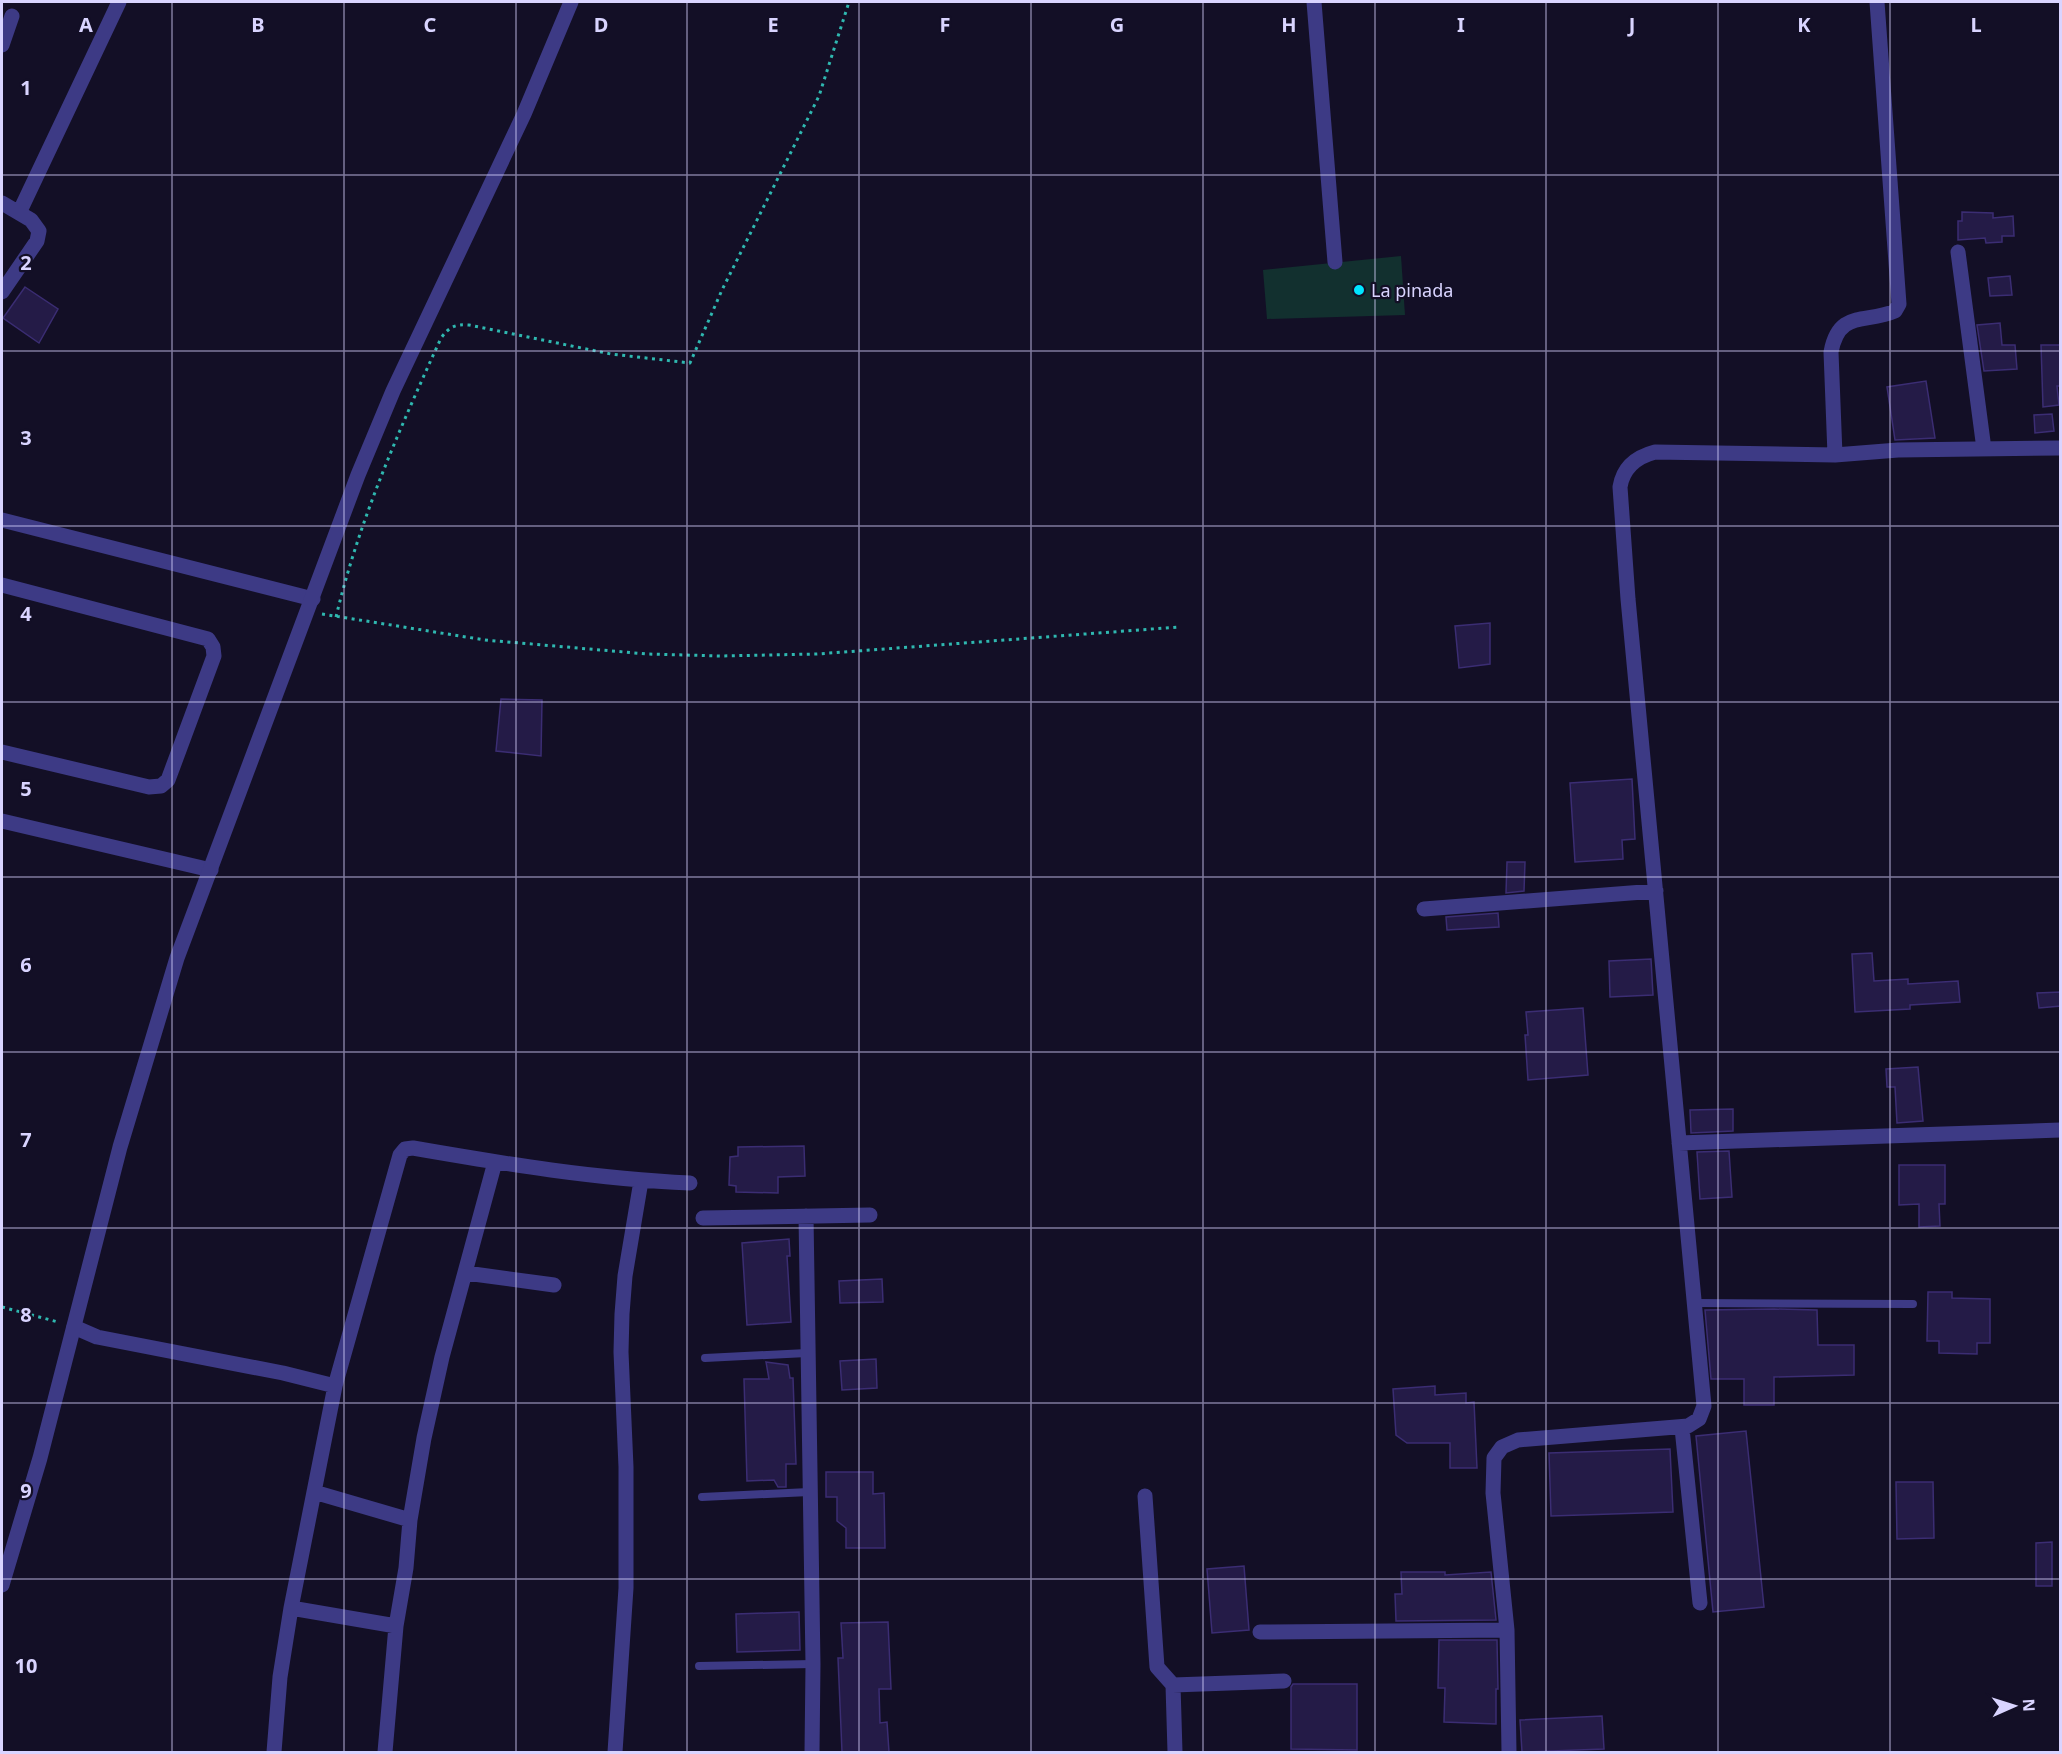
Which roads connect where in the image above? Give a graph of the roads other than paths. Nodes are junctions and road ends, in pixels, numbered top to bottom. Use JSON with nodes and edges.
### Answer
{"nodes":[{"id":1,"x":119,"y":2,"type":"edge"},
{"id":2,"x":571,"y":2,"type":"edge"},
{"id":3,"x":1314,"y":2,"type":"edge"},
{"id":4,"x":1877,"y":2,"type":"edge"},
{"id":5,"x":12,"y":16,"type":"dead end"},
{"id":6,"x":2,"y":45,"type":"edge"},
{"id":7,"x":2,"y":202,"type":"edge"},
{"id":8,"x":19,"y":213,"type":"junction"},
{"id":9,"x":1958,"y":252,"type":"dead end"},
{"id":10,"x":1335,"y":262,"type":"dead end"},
{"id":11,"x":2,"y":292,"type":"edge"},
{"id":12,"x":2061,"y":448,"type":"edge"},
{"id":13,"x":1984,"y":449,"type":"junction"},
{"id":14,"x":1835,"y":455,"type":"junction"},
{"id":15,"x":2,"y":520,"type":"edge"},
{"id":16,"x":2,"y":585,"type":"edge"},
{"id":17,"x":310,"y":606,"type":"junction"},
{"id":18,"x":2,"y":752,"type":"edge"},
{"id":19,"x":2,"y":821,"type":"edge"},
{"id":20,"x":212,"y":870,"type":"junction"},
{"id":21,"x":1656,"y":891,"type":"junction"},
{"id":22,"x":1424,"y":909,"type":"dead end"},
{"id":23,"x":2061,"y":1130,"type":"edge"},
{"id":24,"x":1679,"y":1143,"type":"junction"},
{"id":25,"x":495,"y":1162,"type":"junction"},
{"id":26,"x":641,"y":1181,"type":"junction"},
{"id":27,"x":690,"y":1183,"type":"dead end"},
{"id":28,"x":870,"y":1215,"type":"dead end"},
{"id":29,"x":806,"y":1216,"type":"junction"},
{"id":30,"x":703,"y":1218,"type":"dead end"},
{"id":31,"x":466,"y":1273,"type":"junction"},
{"id":32,"x":554,"y":1285,"type":"dead end"},
{"id":33,"x":1694,"y":1303,"type":"junction"},
{"id":34,"x":1913,"y":1304,"type":"dead end"},
{"id":35,"x":74,"y":1327,"type":"junction"},
{"id":36,"x":807,"y":1353,"type":"junction"},
{"id":37,"x":705,"y":1358,"type":"dead end"},
{"id":38,"x":335,"y":1386,"type":"junction"},
{"id":39,"x":1682,"y":1428,"type":"junction"},
{"id":40,"x":314,"y":1492,"type":"junction"},
{"id":41,"x":809,"y":1492,"type":"junction"},
{"id":42,"x":1145,"y":1496,"type":"dead end"},
{"id":43,"x":702,"y":1497,"type":"dead end"},
{"id":44,"x":410,"y":1520,"type":"junction"},
{"id":45,"x":2,"y":1585,"type":"edge"},
{"id":46,"x":1700,"y":1603,"type":"dead end"},
{"id":47,"x":291,"y":1608,"type":"junction"},
{"id":48,"x":396,"y":1626,"type":"junction"},
{"id":49,"x":1507,"y":1630,"type":"junction"},
{"id":50,"x":1260,"y":1632,"type":"dead end"},
{"id":51,"x":813,"y":1664,"type":"junction"},
{"id":52,"x":699,"y":1666,"type":"dead end"},
{"id":53,"x":1284,"y":1681,"type":"dead end"},
{"id":54,"x":1173,"y":1685,"type":"junction"},
{"id":55,"x":274,"y":1752,"type":"edge"},
{"id":56,"x":385,"y":1752,"type":"edge"},
{"id":57,"x":615,"y":1752,"type":"edge"},
{"id":58,"x":812,"y":1752,"type":"edge"},
{"id":59,"x":1175,"y":1752,"type":"edge"},
{"id":60,"x":1509,"y":1752,"type":"edge"}],
"edges":[{"from":1,"to":8,"type":"street"},
{"from":2,"to":17,"type":"street"},
{"from":3,"to":10,"type":"street"},
{"from":4,"to":14,"type":"street"},
{"from":5,"to":6,"type":"street"},
{"from":7,"to":8,"type":"street"},
{"from":8,"to":11,"type":"street"},
{"from":9,"to":13,"type":"street"},
{"from":12,"to":13,"type":"street"},
{"from":13,"to":14,"type":"street"},
{"from":14,"to":21,"type":"street"},
{"from":15,"to":17,"type":"street"},
{"from":16,"to":18,"type":"street"},
{"from":17,"to":20,"type":"street"},
{"from":19,"to":20,"type":"street"},
{"from":20,"to":35,"type":"street"},
{"from":21,"to":22,"type":"street"},
{"from":21,"to":24,"type":"street"},
{"from":23,"to":24,"type":"street"},
{"from":24,"to":33,"type":"street"},
{"from":25,"to":26,"type":"street"},
{"from":25,"to":31,"type":"street"},
{"from":25,"to":38,"type":"street"},
{"from":26,"to":27,"type":"street"},
{"from":26,"to":57,"type":"street"},
{"from":28,"to":29,"type":"street"},
{"from":29,"to":30,"type":"street"},
{"from":29,"to":36,"type":"street"},
{"from":31,"to":32,"type":"street"},
{"from":31,"to":44,"type":"street"},
{"from":33,"to":34,"type":"lane"},
{"from":33,"to":39,"type":"street"},
{"from":35,"to":38,"type":"street"},
{"from":35,"to":45,"type":"street"},
{"from":36,"to":37,"type":"lane"},
{"from":36,"to":41,"type":"street"},
{"from":38,"to":40,"type":"street"},
{"from":39,"to":46,"type":"street"},
{"from":39,"to":49,"type":"street"},
{"from":40,"to":44,"type":"street"},
{"from":40,"to":47,"type":"street"},
{"from":41,"to":43,"type":"lane"},
{"from":41,"to":51,"type":"street"},
{"from":42,"to":54,"type":"street"},
{"from":44,"to":48,"type":"street"},
{"from":47,"to":48,"type":"street"},
{"from":47,"to":55,"type":"street"},
{"from":48,"to":56,"type":"street"},
{"from":49,"to":50,"type":"street"},
{"from":49,"to":60,"type":"street"},
{"from":51,"to":52,"type":"lane"},
{"from":51,"to":58,"type":"street"},
{"from":53,"to":54,"type":"street"},
{"from":54,"to":59,"type":"street"}]}
